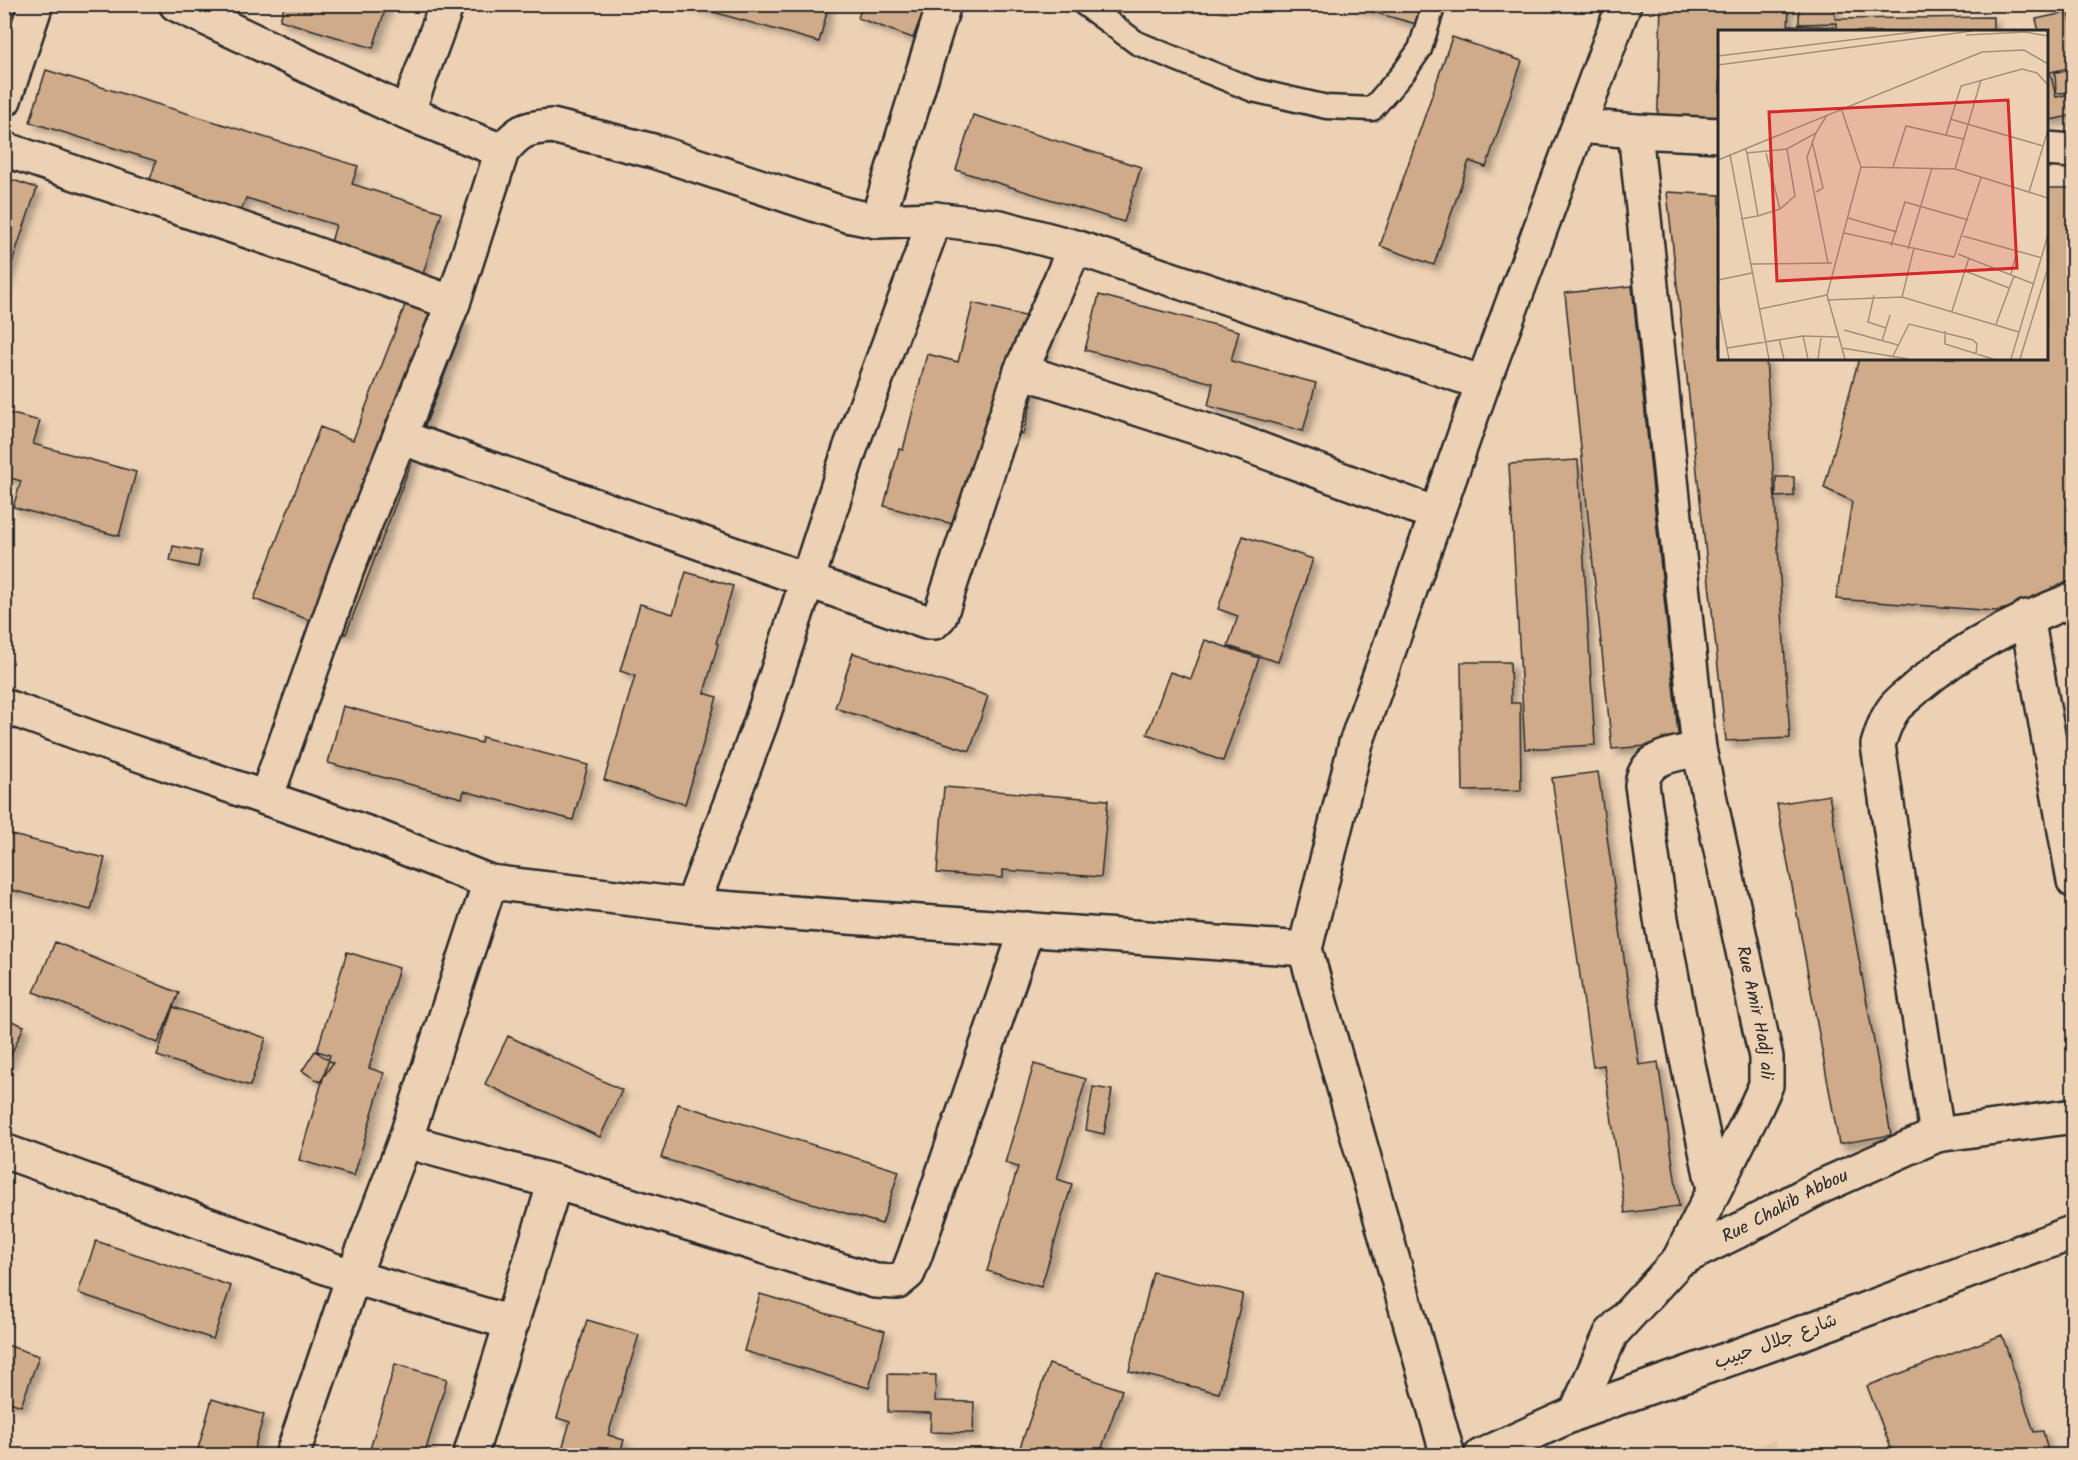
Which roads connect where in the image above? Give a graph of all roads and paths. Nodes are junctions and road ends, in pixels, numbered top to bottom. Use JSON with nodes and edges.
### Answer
{"nodes":[{"id":1,"x":36,"y":4,"type":"edge"},
{"id":2,"x":176,"y":4,"type":"edge"},
{"id":3,"x":447,"y":4,"type":"edge"},
{"id":4,"x":944,"y":4,"type":"edge"},
{"id":5,"x":1084,"y":4,"type":"edge"},
{"id":6,"x":1434,"y":4,"type":"edge"},
{"id":7,"x":1624,"y":4,"type":"edge"},
{"id":8,"x":4,"y":100,"type":"edge"},
{"id":9,"x":407,"y":113,"type":"junction"},
{"id":10,"x":1580,"y":126,"type":"junction"},
{"id":11,"x":1635,"y":131,"type":"junction"},
{"id":12,"x":1718,"y":135,"type":"edge"},
{"id":13,"x":4,"y":149,"type":"edge"},
{"id":14,"x":2048,"y":149,"type":"edge"},
{"id":15,"x":2073,"y":151,"type":"edge"},
{"id":16,"x":502,"y":152,"type":"junction"},
{"id":17,"x":936,"y":219,"type":"junction"},
{"id":18,"x":877,"y":221,"type":"junction"},
{"id":19,"x":1075,"y":247,"type":"junction"},
{"id":20,"x":453,"y":303,"type":"junction"},
{"id":21,"x":1021,"y":371,"type":"junction"},
{"id":22,"x":1483,"y":383,"type":"junction"},
{"id":23,"x":400,"y":436,"type":"junction"},
{"id":24,"x":1436,"y":514,"type":"junction"},
{"id":25,"x":807,"y":582,"type":"junction"},
{"id":26,"x":2073,"y":599,"type":"edge"},
{"id":27,"x":2027,"y":617,"type":"junction"},
{"id":28,"x":4,"y":706,"type":"edge"},
{"id":29,"x":1699,"y":749,"type":"junction"},
{"id":30,"x":266,"y":798,"type":"junction"},
{"id":31,"x":2073,"y":881,"type":"edge"},
{"id":32,"x":490,"y":882,"type":"junction"},
{"id":33,"x":692,"y":906,"type":"junction"},
{"id":34,"x":1027,"y":929,"type":"junction"},
{"id":35,"x":1305,"y":949,"type":"junction"},
{"id":36,"x":2073,"y":1116,"type":"edge"},
{"id":37,"x":1937,"y":1136,"type":"junction"},
{"id":38,"x":405,"y":1141,"type":"junction"},
{"id":39,"x":4,"y":1151,"type":"edge"},
{"id":40,"x":555,"y":1182,"type":"junction"},
{"id":41,"x":1714,"y":1189,"type":"junction"},
{"id":42,"x":2073,"y":1232,"type":"edge"},
{"id":43,"x":1679,"y":1260,"type":"junction"},
{"id":44,"x":353,"y":1277,"type":"junction"},
{"id":45,"x":512,"y":1323,"type":"junction"},
{"id":46,"x":1576,"y":1413,"type":"junction"},
{"id":47,"x":292,"y":1455,"type":"edge"},
{"id":48,"x":470,"y":1455,"type":"edge"},
{"id":49,"x":1448,"y":1455,"type":"edge"},
{"id":50,"x":1481,"y":1455,"type":"edge"}],
"edges":[{"from":1,"to":8,"type":"street"},
{"from":2,"to":9,"type":"street"},
{"from":3,"to":9,"type":"street"},
{"from":4,"to":18,"type":"street"},
{"from":5,"to":6,"type":"lane"},
{"from":7,"to":10,"type":"street"},
{"from":9,"to":16,"type":"street"},
{"from":10,"to":11,"type":"street"},
{"from":10,"to":22,"type":"street"},
{"from":11,"to":12,"type":"street"},
{"from":11,"to":29,"type":"street","name":"Rue Amir Hadj ali"},
{"from":13,"to":20,"type":"street"},
{"from":14,"to":15,"type":"street"},
{"from":16,"to":18,"type":"street"},
{"from":16,"to":20,"type":"street"},
{"from":17,"to":18,"type":"street"},
{"from":17,"to":19,"type":"street"},
{"from":17,"to":25,"type":"street"},
{"from":19,"to":21,"type":"street"},
{"from":19,"to":22,"type":"street"},
{"from":20,"to":23,"type":"street"},
{"from":21,"to":24,"type":"street"},
{"from":21,"to":25,"type":"street"},
{"from":22,"to":24,"type":"street"},
{"from":23,"to":25,"type":"street"},
{"from":23,"to":30,"type":"street"},
{"from":24,"to":35,"type":"street"},
{"from":25,"to":33,"type":"street"},
{"from":26,"to":27,"type":"street"},
{"from":27,"to":31,"type":"street"},
{"from":27,"to":37,"type":"street"},
{"from":28,"to":30,"type":"street"},
{"from":29,"to":41,"type":"street","name":"Rue Amir Hadj ali"},
{"from":29,"to":41,"type":"street"},
{"from":30,"to":32,"type":"street"},
{"from":32,"to":33,"type":"street"},
{"from":32,"to":38,"type":"street"},
{"from":33,"to":34,"type":"street"},
{"from":34,"to":35,"type":"street"},
{"from":34,"to":40,"type":"street"},
{"from":35,"to":49,"type":"street"},
{"from":36,"to":37,"type":"street","name":"Rue Chakib Abbou"},
{"from":37,"to":43,"type":"street","name":"Rue Chakib Abbou"},
{"from":38,"to":40,"type":"street"},
{"from":38,"to":44,"type":"street"},
{"from":39,"to":44,"type":"street"},
{"from":40,"to":45,"type":"street"},
{"from":41,"to":43,"type":"street","name":"Rue Amir Hadj ali"},
{"from":42,"to":46,"type":"street","name":"شارع جلال حبيب"},
{"from":43,"to":46,"type":"street","name":"Rue Chakib Abbou"},
{"from":44,"to":45,"type":"street"},
{"from":44,"to":47,"type":"street"},
{"from":45,"to":48,"type":"street"},
{"from":46,"to":50,"type":"street","name":"شارع جلال حبيب"}]}
